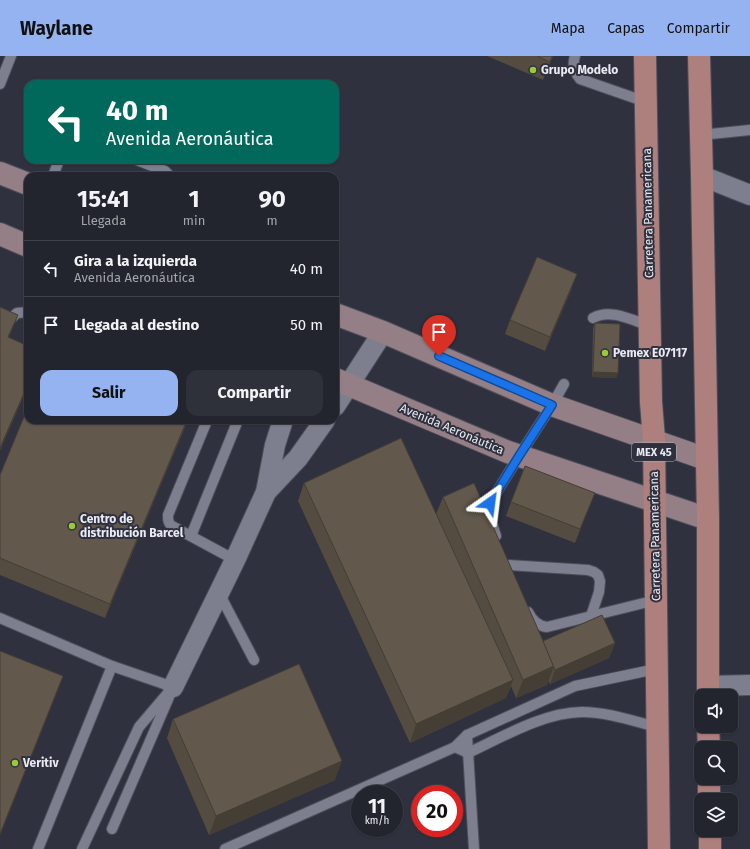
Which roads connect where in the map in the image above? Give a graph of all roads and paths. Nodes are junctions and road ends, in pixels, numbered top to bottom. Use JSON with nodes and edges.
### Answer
{"nodes":[{"id":1,"x":11,"y":56,"type":"edge"},
{"id":2,"x":576,"y":56,"type":"edge"},
{"id":3,"x":645,"y":56,"type":"edge"},
{"id":4,"x":699,"y":56,"type":"edge"},
{"id":5,"x":0,"y":84,"type":"edge"},
{"id":6,"x":646,"y":102,"type":"junction"},
{"id":7,"x":750,"y":130,"type":"edge"},
{"id":8,"x":701,"y":135,"type":"junction"},
{"id":9,"x":147,"y":164,"type":"edge"},
{"id":10,"x":166,"y":172,"type":"edge"},
{"id":11,"x":0,"y":173,"type":"edge"},
{"id":12,"x":702,"y":176,"type":"junction"},
{"id":13,"x":24,"y":182,"type":"edge"},
{"id":14,"x":750,"y":195,"type":"edge"},
{"id":15,"x":0,"y":234,"type":"edge"},
{"id":16,"x":24,"y":244,"type":"edge"},
{"id":17,"x":24,"y":312,"type":"edge"},
{"id":18,"x":339,"y":316,"type":"edge"},
{"id":19,"x":593,"y":318,"type":"dead end"},
{"id":20,"x":5,"y":324,"type":"edge"},
{"id":21,"x":650,"y":326,"type":"junction"},
{"id":22,"x":383,"y":332,"type":"junction"},
{"id":23,"x":342,"y":382,"type":"edge"},
{"id":24,"x":564,"y":384,"type":"dead end"},
{"id":25,"x":339,"y":392,"type":"edge"},
{"id":26,"x":552,"y":405,"type":"junction"},
{"id":27,"x":206,"y":424,"type":"edge"},
{"id":28,"x":236,"y":424,"type":"edge"},
{"id":29,"x":282,"y":424,"type":"edge"},
{"id":30,"x":322,"y":424,"type":"edge"},
{"id":31,"x":654,"y":439,"type":"junction"},
{"id":32,"x":519,"y":456,"type":"junction"},
{"id":33,"x":706,"y":459,"type":"junction"},
{"id":34,"x":266,"y":492,"type":"junction"},
{"id":35,"x":654,"y":502,"type":"junction"},
{"id":36,"x":708,"y":520,"type":"junction"},
{"id":37,"x":191,"y":536,"type":"junction"},
{"id":38,"x":499,"y":543,"type":"edge"},
{"id":39,"x":235,"y":560,"type":"junction"},
{"id":40,"x":514,"y":578,"type":"edge"},
{"id":41,"x":219,"y":593,"type":"junction"},
{"id":42,"x":656,"y":600,"type":"junction"},
{"id":43,"x":526,"y":606,"type":"edge"},
{"id":44,"x":591,"y":616,"type":"junction"},
{"id":45,"x":0,"y":618,"type":"edge"},
{"id":46,"x":254,"y":660,"type":"dead end"},
{"id":47,"x":112,"y":666,"type":"junction"},
{"id":48,"x":656,"y":669,"type":"junction"},
{"id":49,"x":750,"y":685,"type":"edge"},
{"id":50,"x":172,"y":688,"type":"junction"},
{"id":51,"x":708,"y":689,"type":"edge"},
{"id":52,"x":722,"y":689,"type":"edge"},
{"id":53,"x":536,"y":703,"type":"junction"},
{"id":54,"x":542,"y":720,"type":"junction"},
{"id":55,"x":657,"y":727,"type":"junction"},
{"id":56,"x":467,"y":735,"type":"junction"},
{"id":57,"x":456,"y":747,"type":"junction"},
{"id":58,"x":468,"y":753,"type":"junction"},
{"id":59,"x":112,"y":828,"type":"dead end"},
{"id":60,"x":710,"y":837,"type":"edge"},
{"id":61,"x":38,"y":849,"type":"edge"},
{"id":62,"x":82,"y":849,"type":"edge"},
{"id":63,"x":225,"y":849,"type":"edge"},
{"id":64,"x":474,"y":849,"type":"edge"},
{"id":65,"x":659,"y":849,"type":"edge"},
{"id":66,"x":710,"y":849,"type":"edge"}],
"edges":[{"from":1,"to":5,"type":"lane"},
{"from":2,"to":6,"type":"lane"},
{"from":3,"to":6,"type":"main road","name":"Carretera Panamericana","number":"MEX 45"},
{"from":4,"to":8,"type":"main road"},
{"from":6,"to":21,"type":"main road","name":"Carretera Panamericana","number":"MEX 45"},
{"from":7,"to":8,"type":"lane"},
{"from":8,"to":12,"type":"main road"},
{"from":9,"to":10,"type":"lane"},
{"from":11,"to":13,"type":"main road"},
{"from":12,"to":14,"type":"street"},
{"from":12,"to":33,"type":"main road"},
{"from":15,"to":16,"type":"main road"},
{"from":17,"to":20,"type":"lane"},
{"from":18,"to":22,"type":"main road"},
{"from":19,"to":21,"type":"lane"},
{"from":21,"to":31,"type":"main road","name":"Carretera Panamericana","number":"MEX 45"},
{"from":22,"to":23,"type":"street"},
{"from":22,"to":26,"type":"main road"},
{"from":23,"to":25,"type":"street"},
{"from":23,"to":32,"type":"main road","name":"Avenida Aeronáutica"},
{"from":24,"to":26,"type":"lane"},
{"from":26,"to":31,"type":"main road"},
{"from":26,"to":32,"type":"lane"},
{"from":27,"to":37,"type":"lane"},
{"from":28,"to":37,"type":"lane"},
{"from":29,"to":34,"type":"street"},
{"from":30,"to":34,"type":"street"},
{"from":31,"to":33,"type":"main road"},
{"from":31,"to":35,"type":"main road","name":"Carretera Panamericana","number":"MEX 45"},
{"from":32,"to":35,"type":"main road","name":"Avenida Aeronáutica"},
{"from":32,"to":38,"type":"lane"},
{"from":33,"to":36,"type":"main road"},
{"from":34,"to":39,"type":"street"},
{"from":35,"to":36,"type":"main road","name":"Avenida Aeronáutica"},
{"from":35,"to":42,"type":"main road","name":"Carretera Panamericana","number":"MEX 45"},
{"from":36,"to":51,"type":"main road"},
{"from":37,"to":39,"type":"lane"},
{"from":39,"to":41,"type":"street"},
{"from":40,"to":44,"type":"lane"},
{"from":41,"to":46,"type":"lane"},
{"from":41,"to":50,"type":"street"},
{"from":42,"to":44,"type":"lane"},
{"from":42,"to":48,"type":"main road","name":"Carretera Panamericana","number":"MEX 45"},
{"from":43,"to":44,"type":"lane"},
{"from":45,"to":47,"type":"lane"},
{"from":47,"to":50,"type":"lane"},
{"from":47,"to":61,"type":"lane"},
{"from":48,"to":53,"type":"lane"},
{"from":48,"to":55,"type":"main road","name":"Carretera Panamericana","number":"MEX 45"},
{"from":49,"to":52,"type":"street"},
{"from":50,"to":59,"type":"lane"},
{"from":50,"to":62,"type":"lane"},
{"from":53,"to":54,"type":"lane"},
{"from":53,"to":56,"type":"lane"},
{"from":54,"to":55,"type":"lane"},
{"from":54,"to":58,"type":"lane"},
{"from":55,"to":65,"type":"main road","name":"Carretera Panamericana","number":"MEX 45"},
{"from":56,"to":57,"type":"lane"},
{"from":56,"to":58,"type":"lane"},
{"from":57,"to":58,"type":"lane"},
{"from":57,"to":63,"type":"lane"},
{"from":58,"to":64,"type":"lane"},
{"from":60,"to":66,"type":"main road"}]}
